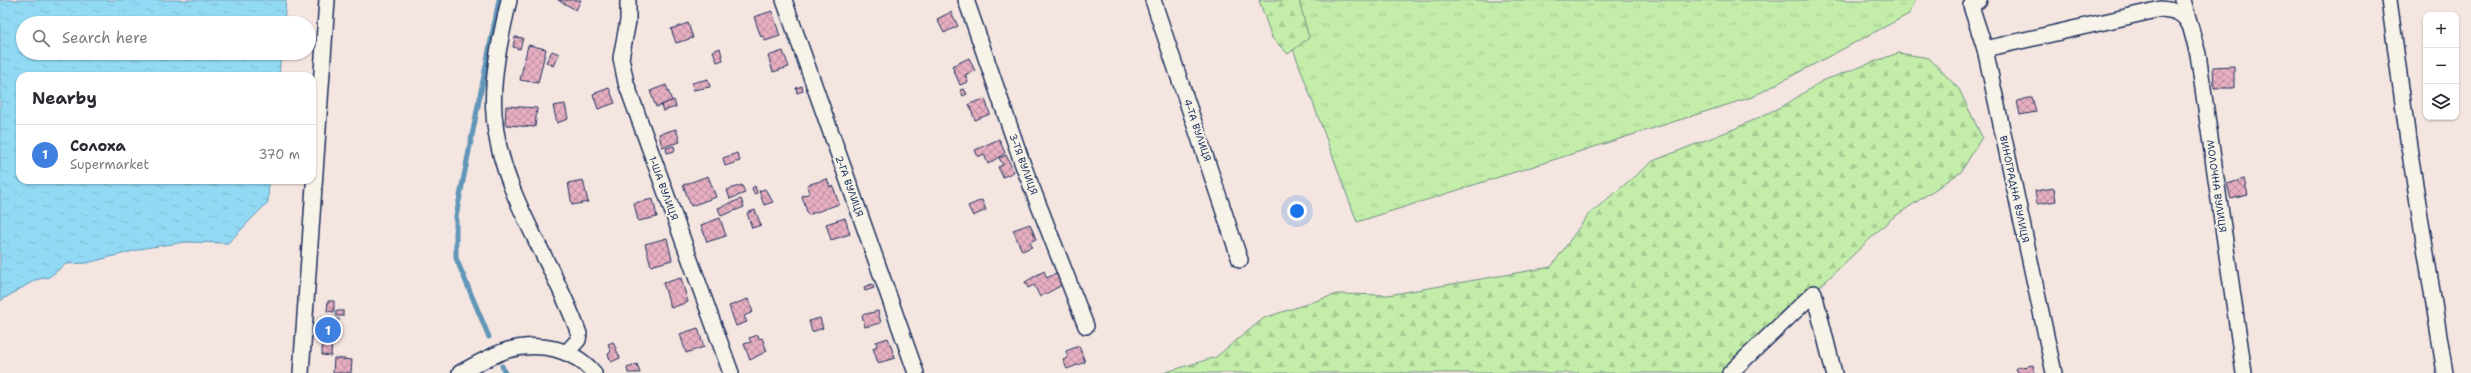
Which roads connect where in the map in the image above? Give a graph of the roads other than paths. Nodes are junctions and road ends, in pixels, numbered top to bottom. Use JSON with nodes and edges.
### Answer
{"nodes":[{"id":1,"x":327,"y":0,"type":"edge"},
{"id":2,"x":509,"y":0,"type":"edge"},
{"id":3,"x":628,"y":0,"type":"edge"},
{"id":4,"x":784,"y":0,"type":"edge"},
{"id":5,"x":966,"y":0,"type":"edge"},
{"id":6,"x":1153,"y":0,"type":"edge"},
{"id":7,"x":2183,"y":0,"type":"edge"},
{"id":8,"x":2389,"y":0,"type":"edge"},
{"id":9,"x":1975,"y":3,"type":"edge"},
{"id":10,"x":2189,"y":24,"type":"junction"},
{"id":11,"x":1985,"y":49,"type":"junction"},
{"id":12,"x":316,"y":158,"type":"edge"},
{"id":13,"x":314,"y":184,"type":"edge"},
{"id":14,"x":1240,"y":260,"type":"dead end"},
{"id":15,"x":1086,"y":326,"type":"dead end"},
{"id":16,"x":566,"y":353,"type":"junction"},
{"id":17,"x":301,"y":373,"type":"edge"},
{"id":18,"x":460,"y":373,"type":"edge"},
{"id":19,"x":594,"y":373,"type":"edge"},
{"id":20,"x":731,"y":373,"type":"edge"},
{"id":21,"x":916,"y":373,"type":"edge"},
{"id":22,"x":1730,"y":373,"type":"edge"},
{"id":23,"x":1834,"y":373,"type":"edge"},
{"id":24,"x":2054,"y":373,"type":"edge"},
{"id":25,"x":2244,"y":373,"type":"edge"},
{"id":26,"x":2445,"y":373,"type":"edge"}],
"edges":[{"from":1,"to":12,"type":"street"},
{"from":2,"to":16,"type":"street"},
{"from":3,"to":20,"type":"street","name":"1-ША ВУЛИЦЯ"},
{"from":4,"to":21,"type":"street","name":"2-ГА ВУЛИЦЯ"},
{"from":5,"to":15,"type":"street","name":"3-ТЯ ВУЛИЦЯ"},
{"from":6,"to":14,"type":"street","name":"4-ТА ВУЛИЦЯ"},
{"from":7,"to":10,"type":"street","name":"МОЛОЧНА ВУЛИЦЯ"},
{"from":8,"to":26,"type":"street"},
{"from":9,"to":11,"type":"street","name":"ВИНОГРАДНА ВУЛИЦЯ"},
{"from":10,"to":11,"type":"street"},
{"from":10,"to":25,"type":"street","name":"МОЛОЧНА ВУЛИЦЯ"},
{"from":11,"to":24,"type":"street","name":"ВИНОГРАДНА ВУЛИЦЯ"},
{"from":13,"to":17,"type":"street"},
{"from":16,"to":18,"type":"street"},
{"from":16,"to":19,"type":"street"},
{"from":22,"to":23,"type":"street"}]}
